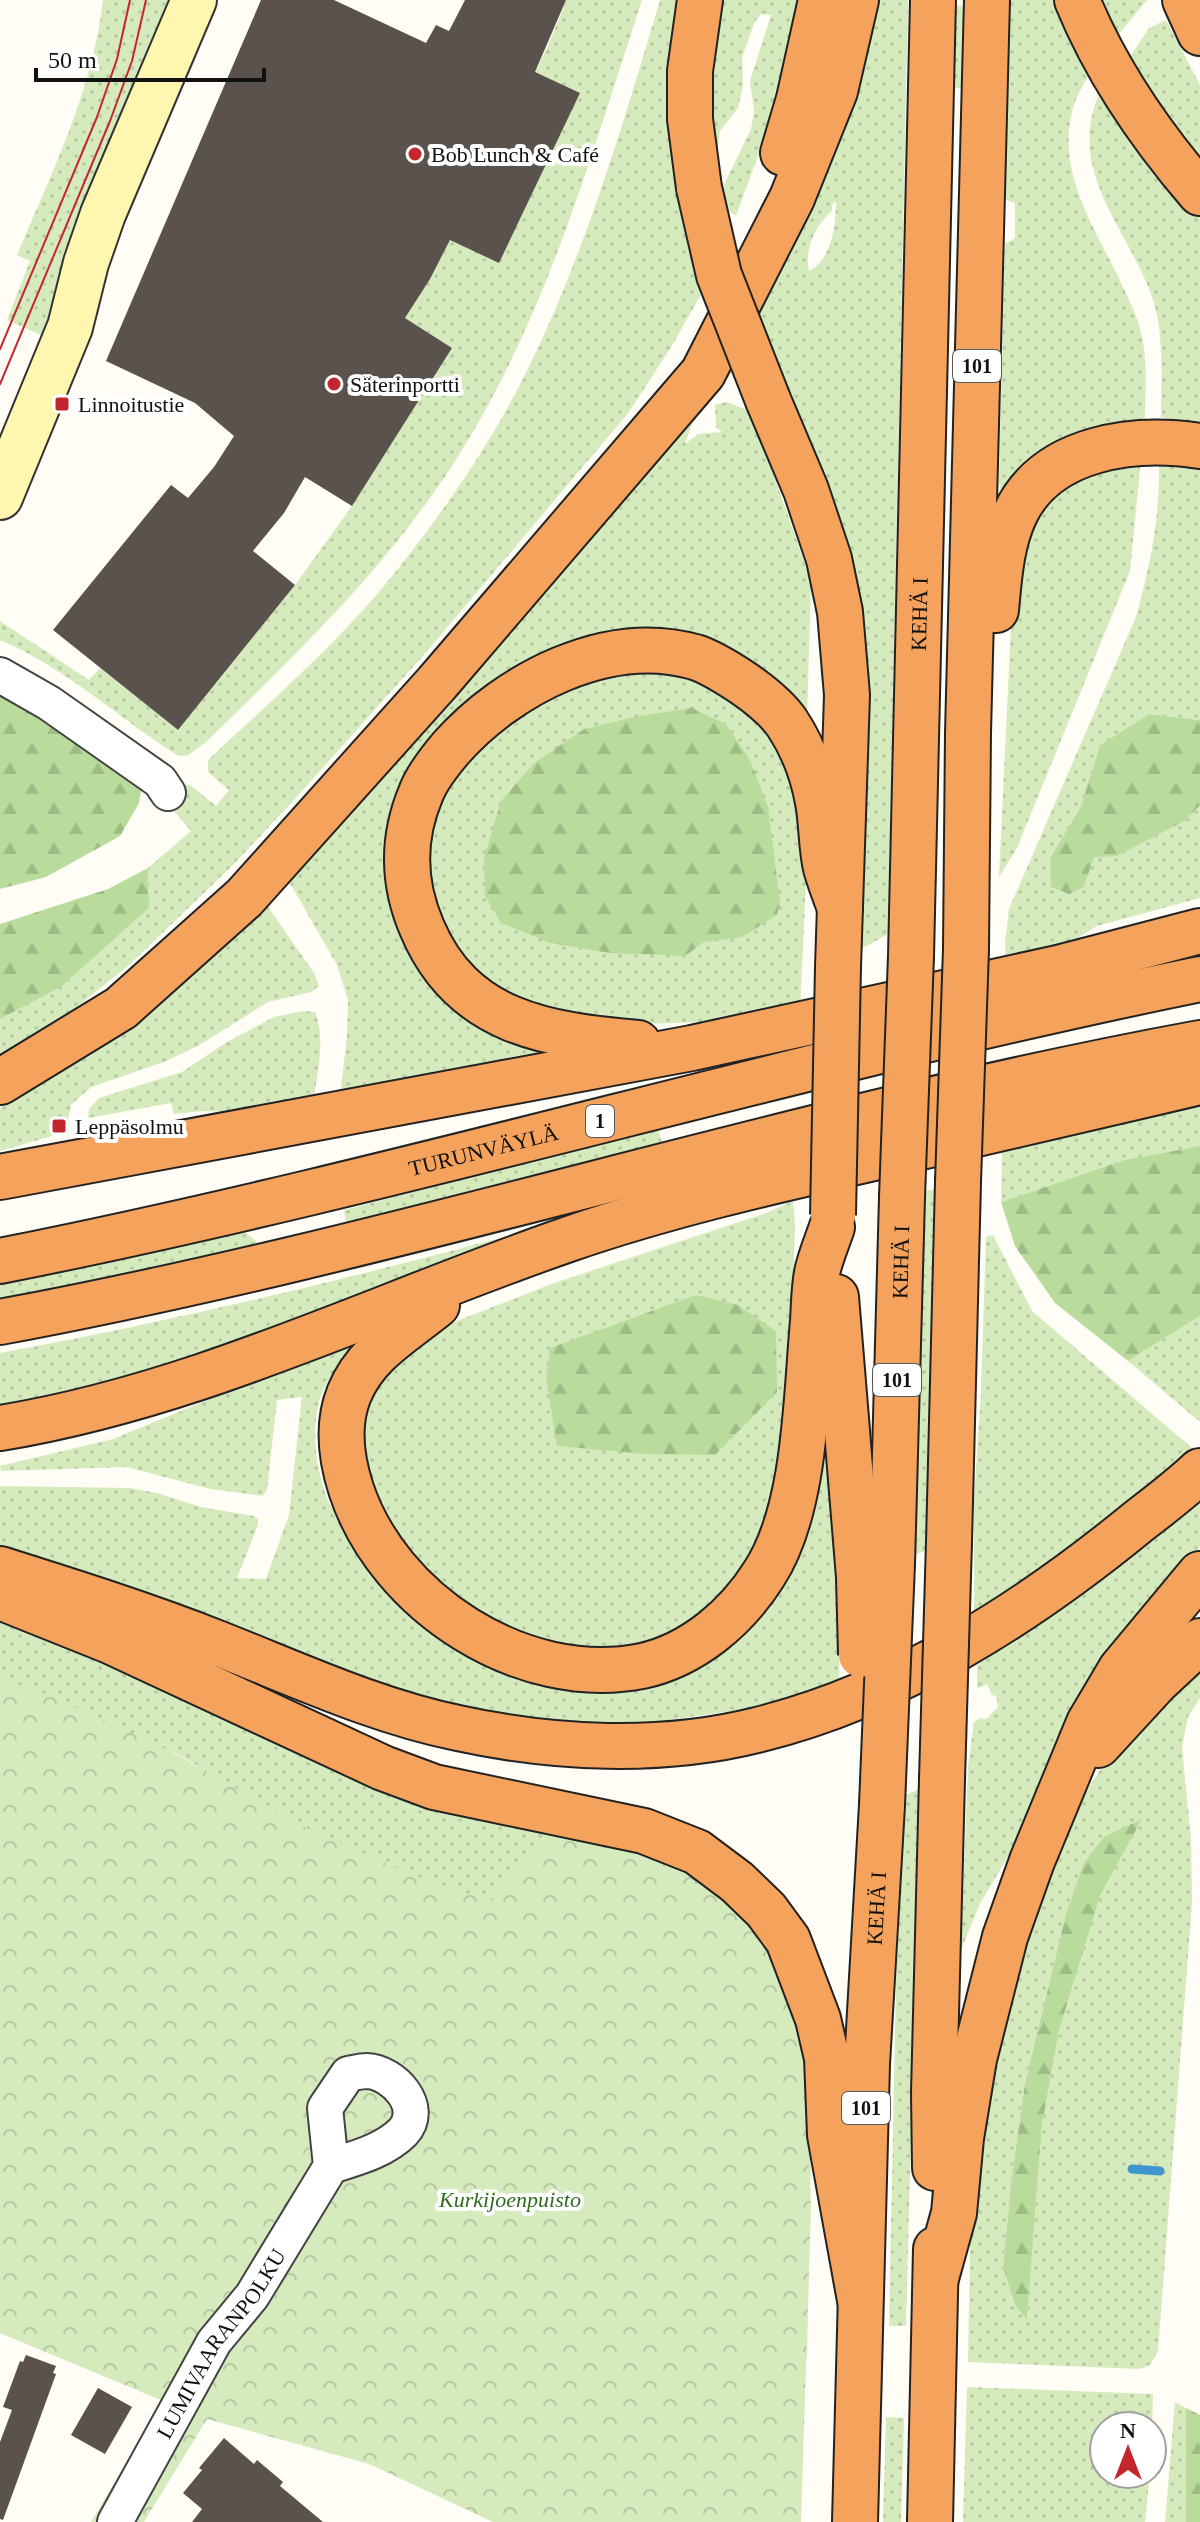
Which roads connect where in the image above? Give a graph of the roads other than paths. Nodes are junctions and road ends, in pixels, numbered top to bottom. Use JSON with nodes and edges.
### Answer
{"nodes":[{"id":1,"x":194,"y":0,"type":"edge"},
{"id":2,"x":700,"y":0,"type":"edge"},
{"id":3,"x":821,"y":0,"type":"edge"},
{"id":4,"x":856,"y":0,"type":"edge"},
{"id":5,"x":933,"y":0,"type":"edge"},
{"id":6,"x":987,"y":0,"type":"edge"},
{"id":7,"x":1084,"y":18,"type":"edge"},
{"id":8,"x":1200,"y":193,"type":"edge"},
{"id":9,"x":1196,"y":445,"type":"edge"},
{"id":10,"x":0,"y":497,"type":"edge"},
{"id":11,"x":592,"y":500,"type":"junction"},
{"id":12,"x":0,"y":675,"type":"edge"},
{"id":13,"x":968,"y":733,"type":"junction"},
{"id":14,"x":168,"y":793,"type":"dead end"},
{"id":15,"x":840,"y":908,"type":"junction"},
{"id":16,"x":1200,"y":931,"type":"edge"},
{"id":17,"x":1200,"y":979,"type":"edge"},
{"id":18,"x":1200,"y":1043,"type":"edge"},
{"id":19,"x":692,"y":1048,"type":"junction"},
{"id":20,"x":0,"y":1082,"type":"edge"},
{"id":21,"x":1200,"y":1082,"type":"edge"},
{"id":22,"x":0,"y":1177,"type":"edge"},
{"id":23,"x":832,"y":1221,"type":"junction"},
{"id":24,"x":0,"y":1261,"type":"edge"},
{"id":25,"x":473,"y":1276,"type":"junction"},
{"id":26,"x":0,"y":1322,"type":"edge"},
{"id":27,"x":0,"y":1428,"type":"edge"},
{"id":28,"x":1200,"y":1471,"type":"edge"},
{"id":29,"x":0,"y":1569,"type":"edge"},
{"id":30,"x":875,"y":1571,"type":"junction"},
{"id":31,"x":1200,"y":1574,"type":"edge"},
{"id":32,"x":0,"y":1597,"type":"edge"},
{"id":33,"x":1200,"y":1641,"type":"edge"},
{"id":34,"x":1057,"y":1797,"type":"junction"},
{"id":35,"x":331,"y":2166,"type":"dead end"},
{"id":36,"x":936,"y":2278,"type":"junction"},
{"id":37,"x":860,"y":2300,"type":"junction"},
{"id":38,"x":115,"y":2522,"type":"edge"},
{"id":39,"x":855,"y":2522,"type":"edge"},
{"id":40,"x":930,"y":2522,"type":"edge"}],
"edges":[{"from":1,"to":10,"type":"street"},
{"from":2,"to":15,"type":"highway","bridge":true},
{"from":3,"to":11,"type":"highway"},
{"from":4,"to":11,"type":"highway"},
{"from":5,"to":30,"type":"highway","name":"KEHÄ I","number":"101","bridge":true},
{"from":6,"to":13,"type":"highway","number":"101"},
{"from":7,"to":8,"type":"highway"},
{"from":9,"to":13,"type":"highway"},
{"from":11,"to":20,"type":"highway"},
{"from":12,"to":14,"type":"street"},
{"from":13,"to":36,"type":"highway","number":"101","bridge":true},
{"from":15,"to":19,"type":"highway"},
{"from":15,"to":23,"type":"highway","bridge":true},
{"from":16,"to":19,"type":"highway"},
{"from":17,"to":24,"type":"highway","name":"TURUNVÄYLÄ","number":"1"},
{"from":18,"to":26,"type":"highway"},
{"from":19,"to":22,"type":"highway"},
{"from":21,"to":25,"type":"highway"},
{"from":23,"to":25,"type":"highway"},
{"from":23,"to":30,"type":"highway"},
{"from":25,"to":27,"type":"highway"},
{"from":28,"to":29,"type":"highway"},
{"from":30,"to":37,"type":"highway","name":"KEHÄ I","number":"101","bridge":true},
{"from":31,"to":34,"type":"highway"},
{"from":32,"to":37,"type":"highway"},
{"from":33,"to":34,"type":"highway"},
{"from":34,"to":36,"type":"highway"},
{"from":35,"to":38,"type":"street","name":"LUMIVAARANPOLKU"},
{"from":36,"to":40,"type":"highway","number":"101"},
{"from":37,"to":39,"type":"highway","name":"KEHÄ I","number":"101"}]}
